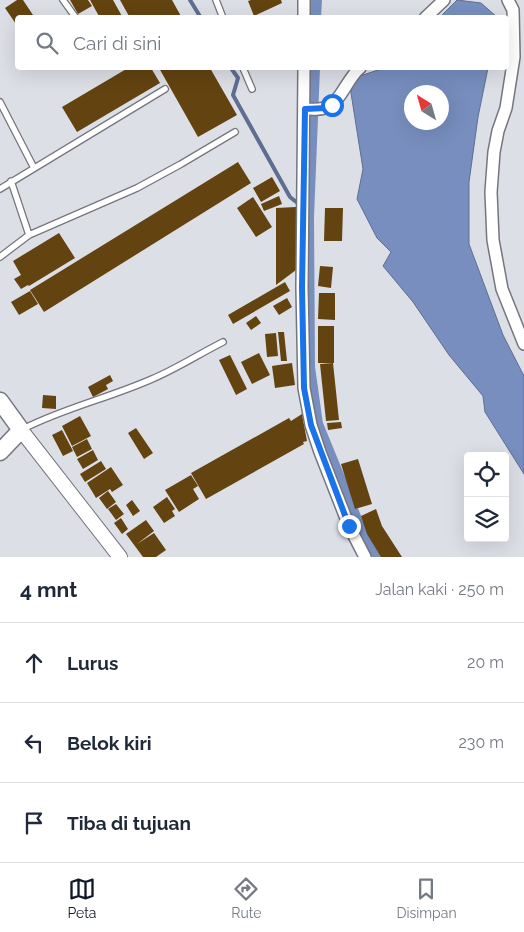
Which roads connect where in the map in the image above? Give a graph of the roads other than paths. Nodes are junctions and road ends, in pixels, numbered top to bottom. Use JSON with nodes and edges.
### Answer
{"nodes":[{"id":1,"x":63,"y":0,"type":"edge"},
{"id":2,"x":216,"y":0,"type":"edge"},
{"id":3,"x":304,"y":0,"type":"edge"},
{"id":4,"x":444,"y":0,"type":"edge"},
{"id":5,"x":508,"y":0,"type":"edge"},
{"id":6,"x":74,"y":15,"type":"edge"},
{"id":7,"x":222,"y":15,"type":"edge"},
{"id":8,"x":304,"y":15,"type":"edge"},
{"id":9,"x":428,"y":15,"type":"edge"},
{"id":10,"x":244,"y":70,"type":"edge"},
{"id":11,"x":304,"y":70,"type":"edge"},
{"id":12,"x":357,"y":70,"type":"edge"},
{"id":13,"x":165,"y":89,"type":"dead end"},
{"id":14,"x":252,"y":89,"type":"dead end"},
{"id":15,"x":0,"y":102,"type":"edge"},
{"id":16,"x":306,"y":109,"type":"junction"},
{"id":17,"x":235,"y":132,"type":"dead end"},
{"id":18,"x":34,"y":168,"type":"junction"},
{"id":19,"x":11,"y":181,"type":"junction"},
{"id":20,"x":0,"y":189,"type":"edge"},
{"id":21,"x":29,"y":235,"type":"junction"},
{"id":22,"x":0,"y":257,"type":"edge"},
{"id":23,"x":223,"y":342,"type":"dead end"},
{"id":24,"x":524,"y":344,"type":"edge"},
{"id":25,"x":0,"y":401,"type":"edge"},
{"id":26,"x":21,"y":430,"type":"junction"},
{"id":27,"x":0,"y":452,"type":"edge"},
{"id":28,"x":120,"y":557,"type":"edge"},
{"id":29,"x":365,"y":557,"type":"edge"}],
"edges":[{"from":1,"to":6,"type":"lane"},
{"from":2,"to":7,"type":"lane"},
{"from":3,"to":8,"type":"street"},
{"from":4,"to":9,"type":"street"},
{"from":5,"to":24,"type":"street"},
{"from":10,"to":14,"type":"lane"},
{"from":11,"to":16,"type":"street"},
{"from":12,"to":16,"type":"street"},
{"from":13,"to":18,"type":"lane"},
{"from":15,"to":18,"type":"lane"},
{"from":16,"to":29,"type":"street"},
{"from":17,"to":21,"type":"lane"},
{"from":18,"to":19,"type":"lane"},
{"from":19,"to":20,"type":"lane"},
{"from":19,"to":21,"type":"lane"},
{"from":21,"to":22,"type":"lane"},
{"from":23,"to":26,"type":"lane"},
{"from":25,"to":26,"type":"main road"},
{"from":26,"to":27,"type":"main road"},
{"from":26,"to":28,"type":"street"}]}
